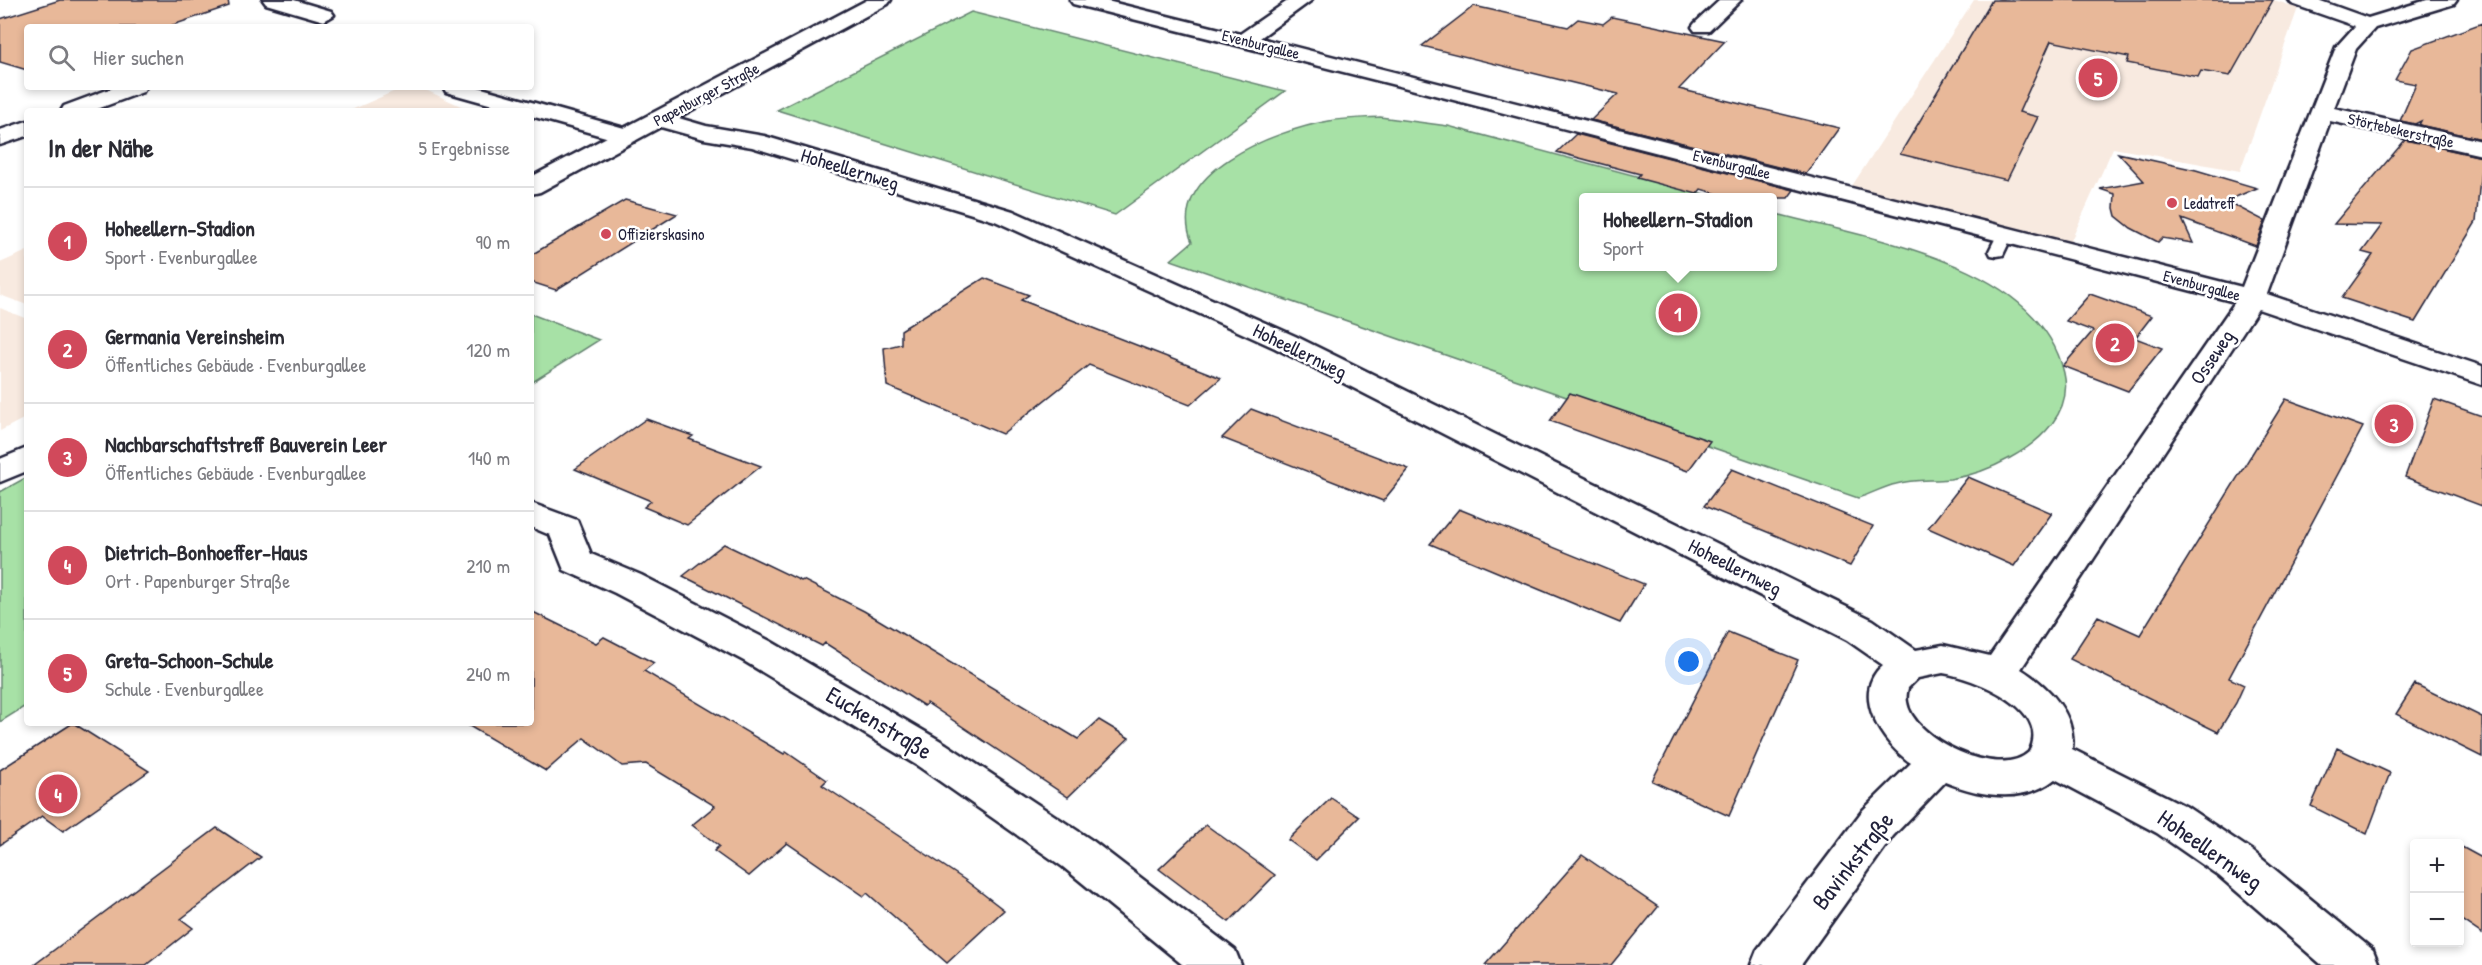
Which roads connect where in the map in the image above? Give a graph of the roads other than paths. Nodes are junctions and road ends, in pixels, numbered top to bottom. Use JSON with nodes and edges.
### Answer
{"nodes":[{"id":1,"x":273,"y":0,"type":"edge"},
{"id":2,"x":881,"y":0,"type":"edge"},
{"id":3,"x":1080,"y":0,"type":"edge"},
{"id":4,"x":1302,"y":0,"type":"edge"},
{"id":5,"x":1731,"y":0,"type":"edge"},
{"id":6,"x":2299,"y":0,"type":"edge"},
{"id":7,"x":2447,"y":0,"type":"edge"},
{"id":8,"x":300,"y":24,"type":"edge"},
{"id":9,"x":2368,"y":24,"type":"junction"},
{"id":10,"x":1702,"y":27,"type":"dead end"},
{"id":11,"x":1244,"y":40,"type":"junction"},
{"id":12,"x":127,"y":90,"type":"edge"},
{"id":13,"x":465,"y":90,"type":"edge"},
{"id":14,"x":80,"y":108,"type":"edge"},
{"id":15,"x":528,"y":108,"type":"edge"},
{"id":16,"x":534,"y":110,"type":"edge"},
{"id":17,"x":2321,"y":112,"type":"junction"},
{"id":18,"x":658,"y":119,"type":"junction"},
{"id":19,"x":24,"y":129,"type":"edge"},
{"id":20,"x":627,"y":136,"type":"junction"},
{"id":21,"x":0,"y":138,"type":"edge"},
{"id":22,"x":2482,"y":148,"type":"edge"},
{"id":23,"x":534,"y":185,"type":"edge"},
{"id":24,"x":2252,"y":298,"type":"junction"},
{"id":25,"x":2482,"y":376,"type":"edge"},
{"id":26,"x":24,"y":460,"type":"edge"},
{"id":27,"x":0,"y":472,"type":"edge"},
{"id":28,"x":534,"y":515,"type":"edge"},
{"id":29,"x":1908,"y":664,"type":"junction"},
{"id":30,"x":1998,"y":674,"type":"junction"},
{"id":31,"x":2050,"y":757,"type":"junction"},
{"id":32,"x":1939,"y":762,"type":"junction"},
{"id":33,"x":1218,"y":965,"type":"edge"},
{"id":34,"x":1774,"y":965,"type":"edge"},
{"id":35,"x":2356,"y":965,"type":"edge"}],
"edges":[{"from":1,"to":8,"type":"street"},
{"from":2,"to":18,"type":"street","name":"Papenburger Straße"},
{"from":3,"to":11,"type":"street","name":"Evenburgallee"},
{"from":4,"to":11,"type":"street"},
{"from":5,"to":10,"type":"street"},
{"from":6,"to":9,"type":"street"},
{"from":7,"to":9,"type":"street","name":"Osseweg"},
{"from":9,"to":17,"type":"street","name":"Osseweg"},
{"from":11,"to":24,"type":"street","name":"Evenburgallee"},
{"from":12,"to":14,"type":"street"},
{"from":13,"to":15,"type":"street"},
{"from":16,"to":20,"type":"street"},
{"from":17,"to":22,"type":"street","name":"Störtebekerstraße"},
{"from":17,"to":24,"type":"street","name":"Osseweg"},
{"from":18,"to":20,"type":"street","name":"Papenburger Straße"},
{"from":18,"to":29,"type":"street","name":"Hoheellernweg"},
{"from":19,"to":21,"type":"street"},
{"from":20,"to":23,"type":"street","name":"Papenburger Straße"},
{"from":24,"to":25,"type":"street","name":"Evenburgallee"},
{"from":24,"to":30,"type":"street","name":"Osseweg"},
{"from":26,"to":27,"type":"street"},
{"from":28,"to":33,"type":"street","name":"Euckenstraße"},
{"from":29,"to":30,"type":"street"},
{"from":29,"to":32,"type":"street"},
{"from":30,"to":31,"type":"street"},
{"from":31,"to":32,"type":"street"},
{"from":31,"to":35,"type":"street","name":"Hoheellernweg"},
{"from":32,"to":34,"type":"street","name":"Bavinkstraße"}]}
